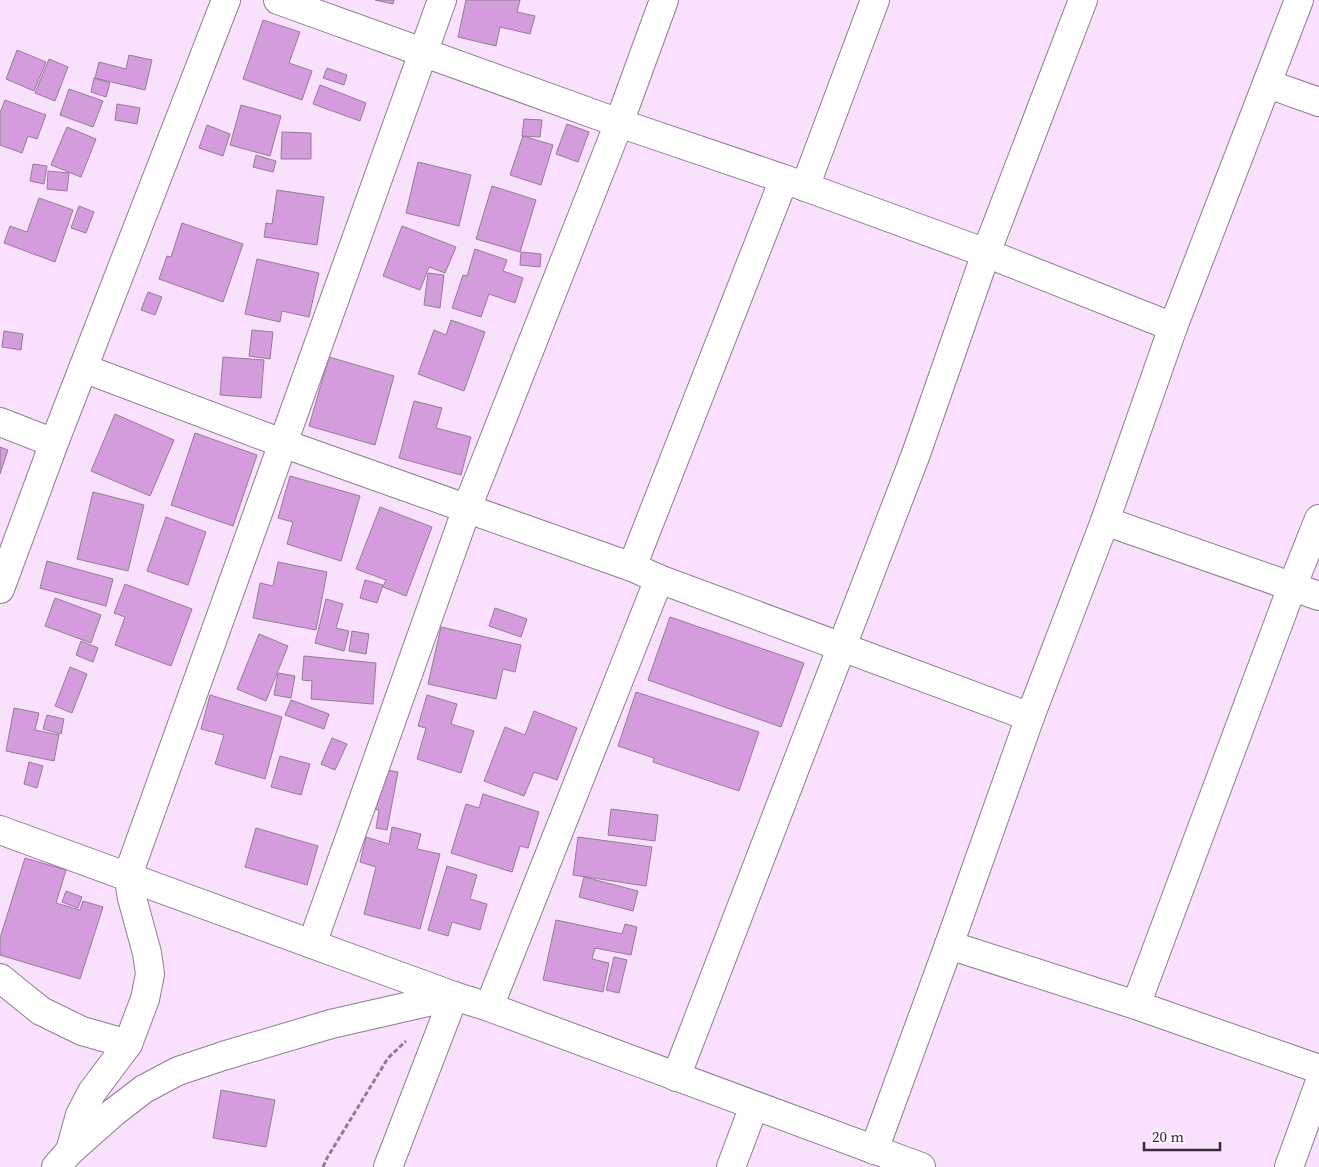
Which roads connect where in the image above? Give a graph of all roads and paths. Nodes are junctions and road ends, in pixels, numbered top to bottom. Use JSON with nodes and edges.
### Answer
{"nodes":[{"id":1,"x":226,"y":0,"type":"edge"},
{"id":2,"x":278,"y":0,"type":"edge"},
{"id":3,"x":442,"y":0,"type":"edge"},
{"id":4,"x":664,"y":0,"type":"edge"},
{"id":5,"x":875,"y":0,"type":"edge"},
{"id":6,"x":1083,"y":0,"type":"edge"},
{"id":7,"x":1299,"y":0,"type":"edge"},
{"id":8,"x":422,"y":52,"type":"junction"},
{"id":9,"x":1268,"y":84,"type":"junction"},
{"id":10,"x":1319,"y":102,"type":"edge"},
{"id":11,"x":619,"y":123,"type":"junction"},
{"id":12,"x":795,"y":183,"type":"junction"},
{"id":13,"x":986,"y":253,"type":"junction"},
{"id":14,"x":1173,"y":327,"type":"junction"},
{"id":15,"x":83,"y":368,"type":"junction"},
{"id":16,"x":0,"y":422,"type":"edge"},
{"id":17,"x":54,"y":443,"type":"junction"},
{"id":18,"x":282,"y":443,"type":"junction"},
{"id":19,"x":467,"y":508,"type":"junction"},
{"id":20,"x":1319,"y":518,"type":"edge"},
{"id":21,"x":1105,"y":521,"type":"junction"},
{"id":22,"x":632,"y":568,"type":"junction"},
{"id":23,"x":659,"y":579,"type":"junction"},
{"id":24,"x":1292,"y":586,"type":"junction"},
{"id":25,"x":0,"y":589,"type":"edge"},
{"id":26,"x":1319,"y":596,"type":"edge"},
{"id":27,"x":841,"y":647,"type":"junction"},
{"id":28,"x":1030,"y":717,"type":"junction"},
{"id":29,"x":0,"y":830,"type":"edge"},
{"id":30,"x":128,"y":875,"type":"junction"},
{"id":31,"x":312,"y":944,"type":"junction"},
{"id":32,"x":949,"y":945,"type":"junction"},
{"id":33,"x":0,"y":978,"type":"edge"},
{"id":34,"x":454,"y":996,"type":"junction"},
{"id":35,"x":1136,"y":1005,"type":"junction"},
{"id":36,"x":489,"y":1007,"type":"junction"},
{"id":37,"x":408,"y":1040,"type":"dead end"},
{"id":38,"x":128,"y":1044,"type":"junction"},
{"id":39,"x":1319,"y":1069,"type":"edge"},
{"id":40,"x":676,"y":1077,"type":"junction"},
{"id":41,"x":1319,"y":1084,"type":"edge"},
{"id":42,"x":754,"y":1106,"type":"junction"},
{"id":43,"x":874,"y":1150,"type":"junction"},
{"id":44,"x":63,"y":1159,"type":"edge"},
{"id":45,"x":323,"y":1167,"type":"edge"},
{"id":46,"x":388,"y":1167,"type":"edge"},
{"id":47,"x":731,"y":1167,"type":"edge"},
{"id":48,"x":921,"y":1167,"type":"edge"},
{"id":49,"x":1289,"y":1167,"type":"edge"}],
"edges":[{"from":1,"to":15,"type":"street"},
{"from":2,"to":8,"type":"street"},
{"from":3,"to":8,"type":"street"},
{"from":4,"to":11,"type":"street"},
{"from":5,"to":12,"type":"street"},
{"from":6,"to":13,"type":"street"},
{"from":7,"to":9,"type":"street"},
{"from":8,"to":11,"type":"street"},
{"from":8,"to":18,"type":"street"},
{"from":9,"to":10,"type":"street"},
{"from":9,"to":14,"type":"street"},
{"from":11,"to":12,"type":"street"},
{"from":11,"to":19,"type":"street"},
{"from":12,"to":13,"type":"street"},
{"from":12,"to":22,"type":"street"},
{"from":13,"to":14,"type":"street"},
{"from":13,"to":27,"type":"street"},
{"from":14,"to":21,"type":"street"},
{"from":15,"to":17,"type":"street"},
{"from":15,"to":18,"type":"street"},
{"from":16,"to":17,"type":"street"},
{"from":17,"to":25,"type":"street"},
{"from":18,"to":19,"type":"street"},
{"from":18,"to":30,"type":"street"},
{"from":19,"to":22,"type":"street"},
{"from":19,"to":31,"type":"street"},
{"from":20,"to":24,"type":"street"},
{"from":21,"to":24,"type":"street"},
{"from":21,"to":28,"type":"street"},
{"from":22,"to":23,"type":"street"},
{"from":23,"to":27,"type":"street"},
{"from":23,"to":36,"type":"street"},
{"from":24,"to":26,"type":"street"},
{"from":24,"to":35,"type":"street"},
{"from":27,"to":28,"type":"street"},
{"from":27,"to":40,"type":"street"},
{"from":28,"to":32,"type":"street"},
{"from":29,"to":30,"type":"street"},
{"from":30,"to":31,"type":"street"},
{"from":30,"to":38,"type":"street"},
{"from":31,"to":34,"type":"street"},
{"from":32,"to":35,"type":"street"},
{"from":32,"to":43,"type":"street"},
{"from":33,"to":38,"type":"street"},
{"from":34,"to":36,"type":"street"},
{"from":34,"to":44,"type":"street"},
{"from":34,"to":46,"type":"street"},
{"from":35,"to":39,"type":"street"},
{"from":36,"to":40,"type":"street"},
{"from":37,"to":45,"type":"path"},
{"from":38,"to":44,"type":"street"},
{"from":40,"to":42,"type":"street"},
{"from":41,"to":49,"type":"street"},
{"from":42,"to":43,"type":"street"},
{"from":42,"to":47,"type":"street"},
{"from":43,"to":48,"type":"street"}]}
